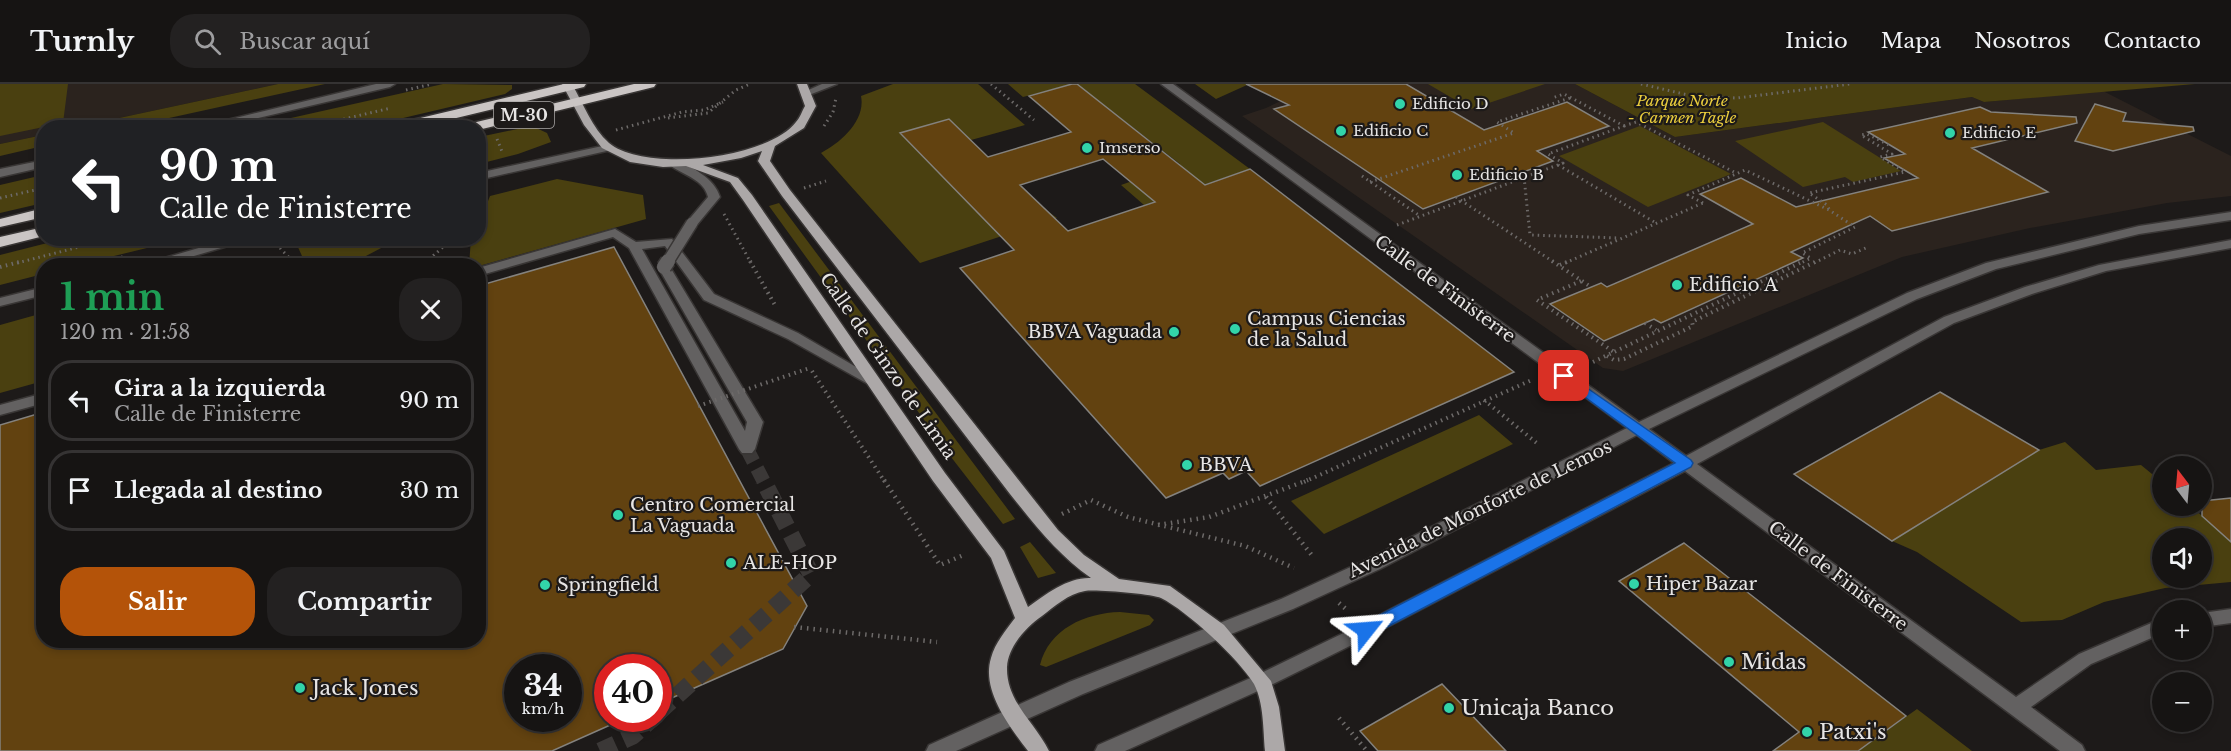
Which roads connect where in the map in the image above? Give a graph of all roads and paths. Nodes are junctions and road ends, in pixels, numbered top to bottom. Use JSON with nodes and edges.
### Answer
{"nodes":[{"id":1,"x":390,"y":84,"type":"edge"},
{"id":2,"x":650,"y":84,"type":"edge"},
{"id":3,"x":750,"y":84,"type":"edge"},
{"id":4,"x":832,"y":84,"type":"edge"},
{"id":5,"x":991,"y":84,"type":"edge"},
{"id":6,"x":1166,"y":84,"type":"edge"},
{"id":7,"x":1641,"y":84,"type":"edge"},
{"id":8,"x":1850,"y":84,"type":"edge"},
{"id":9,"x":572,"y":85,"type":"edge"},
{"id":10,"x":805,"y":88,"type":"edge"},
{"id":11,"x":1552,"y":98,"type":"dead end"},
{"id":12,"x":1571,"y":98,"type":"junction"},
{"id":13,"x":578,"y":102,"type":"junction"},
{"id":14,"x":234,"y":120,"type":"edge"},
{"id":15,"x":429,"y":120,"type":"edge"},
{"id":16,"x":1034,"y":120,"type":"dead end"},
{"id":17,"x":486,"y":124,"type":"edge"},
{"id":18,"x":1624,"y":126,"type":"junction"},
{"id":19,"x":622,"y":129,"type":"dead end"},
{"id":20,"x":495,"y":136,"type":"dead end"},
{"id":21,"x":769,"y":146,"type":"junction"},
{"id":22,"x":1881,"y":147,"type":"junction"},
{"id":23,"x":607,"y":148,"type":"junction"},
{"id":24,"x":505,"y":159,"type":"dead end"},
{"id":25,"x":675,"y":164,"type":"junction"},
{"id":26,"x":36,"y":165,"type":"edge"},
{"id":27,"x":691,"y":165,"type":"junction"},
{"id":28,"x":1558,"y":165,"type":"junction"},
{"id":29,"x":0,"y":173,"type":"edge"},
{"id":30,"x":1737,"y":174,"type":"junction"},
{"id":31,"x":486,"y":175,"type":"edge"},
{"id":32,"x":1362,"y":176,"type":"dead end"},
{"id":33,"x":1524,"y":177,"type":"junction"},
{"id":34,"x":826,"y":181,"type":"dead end"},
{"id":35,"x":1370,"y":182,"type":"junction"},
{"id":36,"x":36,"y":190,"type":"edge"},
{"id":37,"x":798,"y":190,"type":"dead end"},
{"id":38,"x":1456,"y":197,"type":"dead end"},
{"id":39,"x":0,"y":198,"type":"edge"},
{"id":40,"x":1462,"y":201,"type":"junction"},
{"id":41,"x":1829,"y":210,"type":"junction"},
{"id":42,"x":722,"y":212,"type":"dead end"},
{"id":43,"x":36,"y":214,"type":"edge"},
{"id":44,"x":1420,"y":216,"type":"junction"},
{"id":45,"x":2231,"y":216,"type":"edge"},
{"id":46,"x":0,"y":223,"type":"edge"},
{"id":47,"x":1656,"y":223,"type":"junction"},
{"id":48,"x":1397,"y":225,"type":"dead end"},
{"id":49,"x":36,"y":233,"type":"edge"},
{"id":50,"x":1530,"y":235,"type":"junction"},
{"id":51,"x":1620,"y":238,"type":"junction"},
{"id":52,"x":1519,"y":239,"type":"junction"},
{"id":53,"x":0,"y":242,"type":"edge"},
{"id":54,"x":2231,"y":244,"type":"edge"},
{"id":55,"x":83,"y":246,"type":"edge"},
{"id":56,"x":219,"y":246,"type":"edge"},
{"id":57,"x":444,"y":246,"type":"edge"},
{"id":58,"x":634,"y":246,"type":"junction"},
{"id":59,"x":1868,"y":247,"type":"dead end"},
{"id":60,"x":280,"y":248,"type":"dead end"},
{"id":61,"x":173,"y":258,"type":"edge"},
{"id":62,"x":289,"y":258,"type":"edge"},
{"id":63,"x":430,"y":258,"type":"edge"},
{"id":64,"x":1560,"y":266,"type":"junction"},
{"id":65,"x":0,"y":267,"type":"edge"},
{"id":66,"x":486,"y":270,"type":"edge"},
{"id":67,"x":1582,"y":281,"type":"junction"},
{"id":68,"x":1591,"y":287,"type":"dead end"},
{"id":69,"x":36,"y":293,"type":"edge"},
{"id":70,"x":36,"y":294,"type":"edge"},
{"id":71,"x":0,"y":302,"type":"edge"},
{"id":72,"x":0,"y":314,"type":"edge"},
{"id":73,"x":1645,"y":323,"type":"dead end"},
{"id":74,"x":1657,"y":331,"type":"junction"},
{"id":75,"x":793,"y":336,"type":"junction"},
{"id":76,"x":1614,"y":352,"type":"junction"},
{"id":77,"x":1606,"y":355,"type":"junction"},
{"id":78,"x":1593,"y":362,"type":"dead end"},
{"id":79,"x":810,"y":368,"type":"junction"},
{"id":80,"x":1534,"y":378,"type":"dead end"},
{"id":81,"x":873,"y":381,"type":"junction"},
{"id":82,"x":36,"y":400,"type":"edge"},
{"id":83,"x":1484,"y":400,"type":"junction"},
{"id":84,"x":698,"y":406,"type":"dead end"},
{"id":85,"x":0,"y":410,"type":"edge"},
{"id":86,"x":1639,"y":429,"type":"junction"},
{"id":87,"x":1538,"y":444,"type":"dead end"},
{"id":88,"x":1686,"y":463,"type":"junction"},
{"id":89,"x":1266,"y":497,"type":"junction"},
{"id":90,"x":1061,"y":514,"type":"dead end"},
{"id":91,"x":1158,"y":525,"type":"junction"},
{"id":92,"x":966,"y":554,"type":"dead end"},
{"id":93,"x":1314,"y":558,"type":"dead end"},
{"id":94,"x":1294,"y":568,"type":"dead end"},
{"id":95,"x":1115,"y":585,"type":"junction"},
{"id":96,"x":1339,"y":603,"type":"dead end"},
{"id":97,"x":1347,"y":610,"type":"dead end"},
{"id":98,"x":2231,"y":616,"type":"edge"},
{"id":99,"x":1024,"y":619,"type":"junction"},
{"id":100,"x":2212,"y":619,"type":"edge"},
{"id":101,"x":794,"y":627,"type":"dead end"},
{"id":102,"x":1218,"y":630,"type":"junction"},
{"id":103,"x":2152,"y":630,"type":"edge"},
{"id":104,"x":937,"y":642,"type":"dead end"},
{"id":105,"x":1262,"y":681,"type":"junction"},
{"id":106,"x":2015,"y":708,"type":"junction"},
{"id":107,"x":1013,"y":716,"type":"junction"},
{"id":108,"x":1339,"y":718,"type":"dead end"},
{"id":109,"x":936,"y":751,"type":"edge"},
{"id":110,"x":1039,"y":751,"type":"edge"},
{"id":111,"x":1105,"y":751,"type":"edge"},
{"id":112,"x":1275,"y":751,"type":"edge"},
{"id":113,"x":1367,"y":751,"type":"edge"},
{"id":114,"x":2074,"y":751,"type":"edge"}],
"edges":[{"from":1,"to":14,"type":"street"},
{"from":2,"to":13,"type":"highway","number":"M-30"},
{"from":3,"to":19,"type":"path"},
{"from":4,"to":10,"type":"street"},
{"from":5,"to":16,"type":"path"},
{"from":6,"to":86,"type":"street","name":"Calle de Finisterre"},
{"from":7,"to":8,"type":"path"},
{"from":9,"to":13,"type":"main road"},
{"from":9,"to":15,"type":"highway","number":"M-30"},
{"from":10,"to":21,"type":"main road"},
{"from":11,"to":12,"type":"path"},
{"from":12,"to":18,"type":"path"},
{"from":12,"to":35,"type":"path"},
{"from":13,"to":17,"type":"highway","number":"M-30"},
{"from":13,"to":23,"type":"main road"},
{"from":18,"to":28,"type":"path"},
{"from":18,"to":30,"type":"path"},
{"from":20,"to":24,"type":"path"},
{"from":21,"to":27,"type":"main road"},
{"from":21,"to":95,"type":"main road","name":"Calle de Ginzo de Limia"},
{"from":22,"to":22,"type":"path"},
{"from":22,"to":41,"type":"path"},
{"from":23,"to":25,"type":"main road"},
{"from":23,"to":31,"type":"street"},
{"from":25,"to":27,"type":"main road"},
{"from":25,"to":58,"type":"street","bridge":true},
{"from":26,"to":29,"type":"street"},
{"from":27,"to":81,"type":"main road","name":"Calle de Ginzo de Limia"},
{"from":28,"to":33,"type":"path"},
{"from":28,"to":47,"type":"path"},
{"from":30,"to":41,"type":"path"},
{"from":30,"to":47,"type":"path"},
{"from":32,"to":35,"type":"path"},
{"from":33,"to":40,"type":"path"},
{"from":33,"to":50,"type":"path"},
{"from":34,"to":37,"type":"path"},
{"from":35,"to":44,"type":"path"},
{"from":36,"to":39,"type":"path"},
{"from":38,"to":40,"type":"path"},
{"from":40,"to":44,"type":"path"},
{"from":40,"to":52,"type":"path"},
{"from":41,"to":74,"type":"path"},
{"from":42,"to":75,"type":"path"},
{"from":43,"to":46,"type":"highway"},
{"from":44,"to":48,"type":"path"},
{"from":45,"to":86,"type":"street","name":"Avenida de Monforte de Lemos"},
{"from":47,"to":51,"type":"path"},
{"from":49,"to":53,"type":"highway"},
{"from":50,"to":51,"type":"path"},
{"from":50,"to":52,"type":"path"},
{"from":51,"to":64,"type":"path"},
{"from":52,"to":64,"type":"path"},
{"from":54,"to":88,"type":"street"},
{"from":55,"to":65,"type":"path"},
{"from":56,"to":61,"type":"street"},
{"from":57,"to":63,"type":"path"},
{"from":58,"to":66,"type":"street"},
{"from":58,"to":75,"type":"street"},
{"from":59,"to":77,"type":"path"},
{"from":60,"to":62,"type":"path"},
{"from":64,"to":67,"type":"path"},
{"from":67,"to":68,"type":"path"},
{"from":67,"to":76,"type":"path"},
{"from":69,"to":71,"type":"street"},
{"from":70,"to":72,"type":"street"},
{"from":73,"to":74,"type":"path"},
{"from":74,"to":76,"type":"path"},
{"from":75,"to":79,"type":"path"},
{"from":75,"to":81,"type":"street"},
{"from":76,"to":77,"type":"path"},
{"from":77,"to":78,"type":"path"},
{"from":79,"to":84,"type":"path","bridge":true},
{"from":79,"to":92,"type":"path"},
{"from":80,"to":83,"type":"path"},
{"from":81,"to":99,"type":"main road","name":"Calle de Ginzo de Limia"},
{"from":82,"to":85,"type":"street"},
{"from":83,"to":87,"type":"path"},
{"from":83,"to":89,"type":"path"},
{"from":86,"to":88,"type":"street","name":"Calle de Finisterre"},
{"from":86,"to":102,"type":"street","name":"Avenida de Monforte de Lemos"},
{"from":88,"to":105,"type":"street"},
{"from":88,"to":106,"type":"street","name":"Calle de Finisterre"},
{"from":89,"to":91,"type":"path"},
{"from":89,"to":93,"type":"path"},
{"from":90,"to":91,"type":"path"},
{"from":91,"to":94,"type":"path"},
{"from":95,"to":99,"type":"main road","name":"Calle de Ginzo de Limia"},
{"from":95,"to":102,"type":"main road","name":"Calle de Ginzo de Limia"},
{"from":96,"to":97,"type":"path"},
{"from":98,"to":100,"type":"street"},
{"from":99,"to":107,"type":"main road","name":"Calle de Ginzo de Limia"},
{"from":101,"to":104,"type":"path"},
{"from":102,"to":105,"type":"main road","name":"Calle de Ginzo de Limia"},
{"from":102,"to":107,"type":"street","name":"Avenida de Monforte de Lemos"},
{"from":103,"to":106,"type":"street"},
{"from":105,"to":111,"type":"street"},
{"from":105,"to":112,"type":"main road","name":"Calle de Ginzo de Limia"},
{"from":106,"to":114,"type":"street","name":"Calle de Finisterre"},
{"from":107,"to":109,"type":"street","name":"Avenida de Monforte de Lemos"},
{"from":107,"to":110,"type":"main road","name":"Calle de Ginzo de Limia"},
{"from":108,"to":113,"type":"path"}]}
